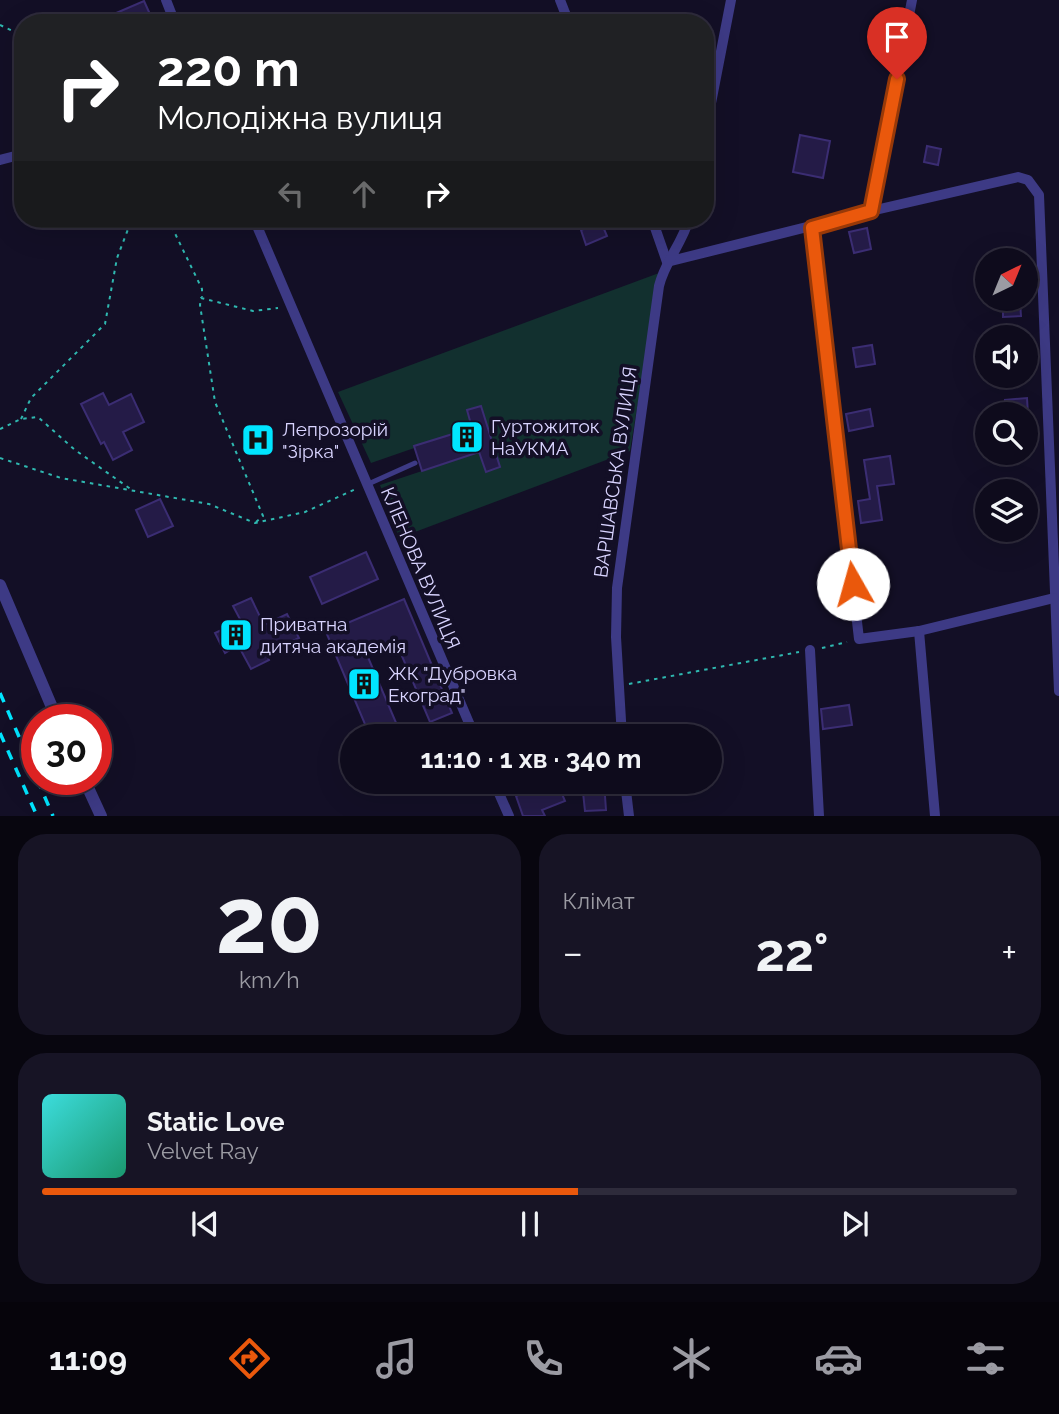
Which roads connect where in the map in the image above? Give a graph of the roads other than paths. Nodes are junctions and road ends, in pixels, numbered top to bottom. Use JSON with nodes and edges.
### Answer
{"nodes":[{"id":1,"x":731,"y":0,"type":"edge"},
{"id":2,"x":912,"y":0,"type":"edge"},
{"id":3,"x":714,"y":88,"type":"edge"},
{"id":4,"x":871,"y":211,"type":"junction"},
{"id":5,"x":258,"y":228,"type":"edge"},
{"id":6,"x":655,"y":228,"type":"edge"},
{"id":7,"x":686,"y":228,"type":"edge"},
{"id":8,"x":812,"y":228,"type":"junction"},
{"id":9,"x":667,"y":262,"type":"junction"},
{"id":10,"x":415,"y":463,"type":"dead end"},
{"id":11,"x":366,"y":485,"type":"junction"},
{"id":12,"x":1056,"y":505,"type":"edge"},
{"id":13,"x":0,"y":585,"type":"edge"},
{"id":14,"x":1054,"y":598,"type":"junction"},
{"id":15,"x":919,"y":631,"type":"junction"},
{"id":16,"x":810,"y":650,"type":"road end"},
{"id":17,"x":1058,"y":668,"type":"edge"},
{"id":18,"x":1059,"y":691,"type":"edge"},
{"id":19,"x":51,"y":704,"type":"edge"},
{"id":20,"x":469,"y":724,"type":"edge"},
{"id":21,"x":621,"y":724,"type":"edge"},
{"id":22,"x":499,"y":794,"type":"edge"},
{"id":23,"x":626,"y":794,"type":"edge"},
{"id":24,"x":91,"y":795,"type":"edge"},
{"id":25,"x":101,"y":816,"type":"edge"},
{"id":26,"x":509,"y":816,"type":"edge"},
{"id":27,"x":629,"y":816,"type":"edge"},
{"id":28,"x":819,"y":816,"type":"edge"},
{"id":29,"x":935,"y":816,"type":"edge"}],
"edges":[{"from":1,"to":3,"type":"street"},
{"from":2,"to":4,"type":"street"},
{"from":4,"to":8,"type":"street"},
{"from":4,"to":12,"type":"street"},
{"from":5,"to":11,"type":"street","name":"КЛЕНОВА ВУЛИЦЯ"},
{"from":6,"to":9,"type":"street"},
{"from":7,"to":9,"type":"street","name":"ВАРШАВСЬКА ВУЛИЦЯ"},
{"from":8,"to":9,"type":"street"},
{"from":8,"to":15,"type":"street"},
{"from":9,"to":21,"type":"street","name":"ВАРШАВСЬКА ВУЛИЦЯ"},
{"from":10,"to":11,"type":"lane"},
{"from":11,"to":20,"type":"street","name":"КЛЕНОВА ВУЛИЦЯ"},
{"from":12,"to":14,"type":"street"},
{"from":13,"to":19,"type":"street"},
{"from":14,"to":15,"type":"street"},
{"from":14,"to":17,"type":"street"},
{"from":15,"to":29,"type":"street"},
{"from":16,"to":28,"type":"street"},
{"from":17,"to":18,"type":"street"},
{"from":22,"to":26,"type":"street"},
{"from":23,"to":27,"type":"street"},
{"from":24,"to":25,"type":"street"}]}
